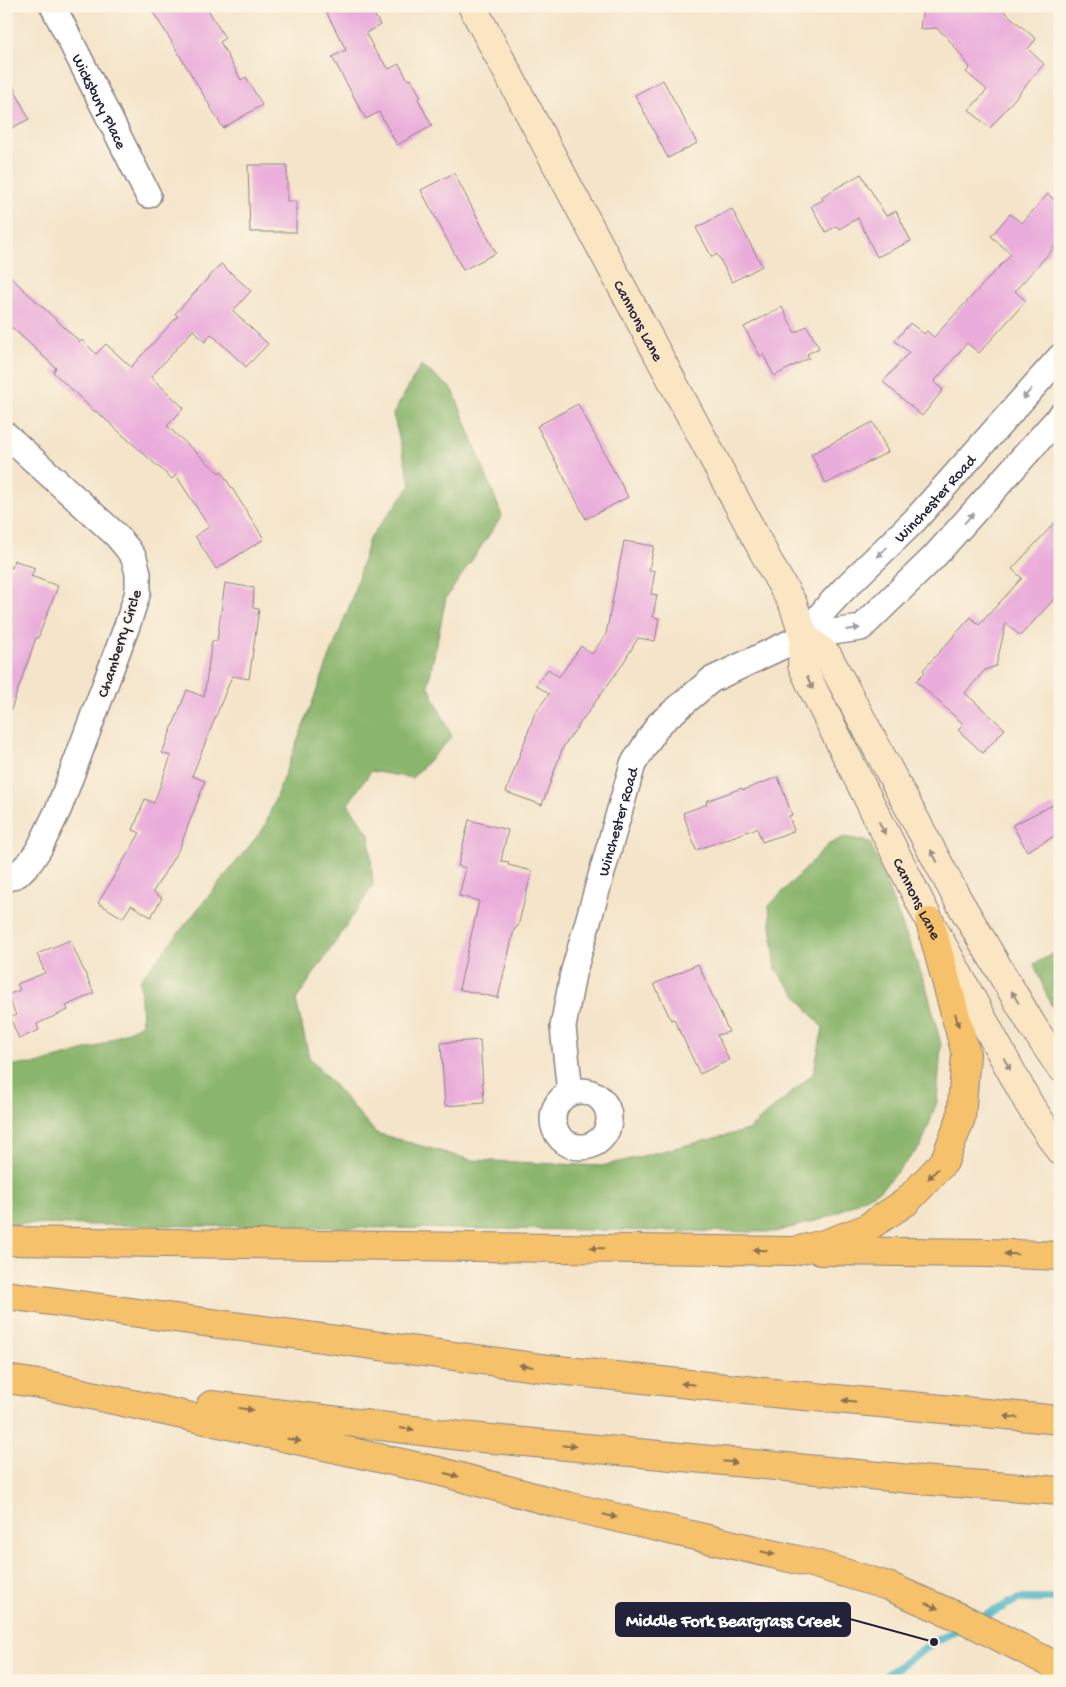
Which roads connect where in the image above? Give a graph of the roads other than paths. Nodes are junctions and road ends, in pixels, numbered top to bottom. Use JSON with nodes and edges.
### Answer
{"nodes":[{"id":1,"x":54,"y":6,"type":"edge"},
{"id":2,"x":472,"y":6,"type":"edge"},
{"id":3,"x":148,"y":195,"type":"dead end"},
{"id":4,"x":1060,"y":357,"type":"edge"},
{"id":5,"x":1060,"y":416,"type":"edge"},
{"id":6,"x":6,"y":435,"type":"edge"},
{"id":7,"x":962,"y":468,"type":"junction"},
{"id":8,"x":992,"y":492,"type":"junction"},
{"id":9,"x":804,"y":636,"type":"junction"},
{"id":10,"x":6,"y":879,"type":"edge"},
{"id":11,"x":957,"y":898,"type":"junction"},
{"id":12,"x":928,"y":919,"type":"junction"},
{"id":13,"x":1060,"y":1067,"type":"edge"},
{"id":14,"x":570,"y":1093,"type":"dead end"},
{"id":15,"x":1060,"y":1151,"type":"edge"},
{"id":16,"x":6,"y":1241,"type":"edge"},
{"id":17,"x":794,"y":1251,"type":"junction"},
{"id":18,"x":1060,"y":1256,"type":"edge"},
{"id":19,"x":6,"y":1295,"type":"edge"},
{"id":20,"x":6,"y":1379,"type":"edge"},
{"id":21,"x":41,"y":1384,"type":"junction"},
{"id":22,"x":1060,"y":1420,"type":"edge"},
{"id":23,"x":1060,"y":1491,"type":"edge"},
{"id":24,"x":1060,"y":1668,"type":"edge"}],
"edges":[{"from":1,"to":3,"type":"street","name":"Wicksbury Place"},
{"from":2,"to":9,"type":"main road","name":"Cannons Lane"},
{"from":4,"to":7,"type":"street","name":"Winchester Road","one_way":true},
{"from":5,"to":8,"type":"street","name":"Winchester Road"},
{"from":6,"to":10,"type":"street","name":"Chamberry Circle"},
{"from":7,"to":8,"type":"street"},
{"from":7,"to":9,"type":"street","name":"Winchester Road","one_way":true},
{"from":9,"to":8,"type":"street","name":"Winchester Road","one_way":true},
{"from":11,"to":9,"type":"main road","name":"Cannons Lane","one_way":true},
{"from":9,"to":12,"type":"main road","name":"Cannons Lane","one_way":true},
{"from":9,"to":14,"type":"street","name":"Winchester Road"},
{"from":11,"to":12,"type":"main road"},
{"from":13,"to":11,"type":"main road","name":"Cannons Lane","one_way":true},
{"from":12,"to":15,"type":"main road","name":"Cannons Lane","one_way":true},
{"from":12,"to":17,"type":"highway","one_way":true},
{"from":17,"to":16,"type":"highway","one_way":true},
{"from":18,"to":17,"type":"highway","one_way":true},
{"from":22,"to":19,"type":"highway","one_way":true},
{"from":20,"to":21,"type":"highway"},
{"from":21,"to":23,"type":"highway","one_way":true},
{"from":21,"to":24,"type":"highway","one_way":true}]}
